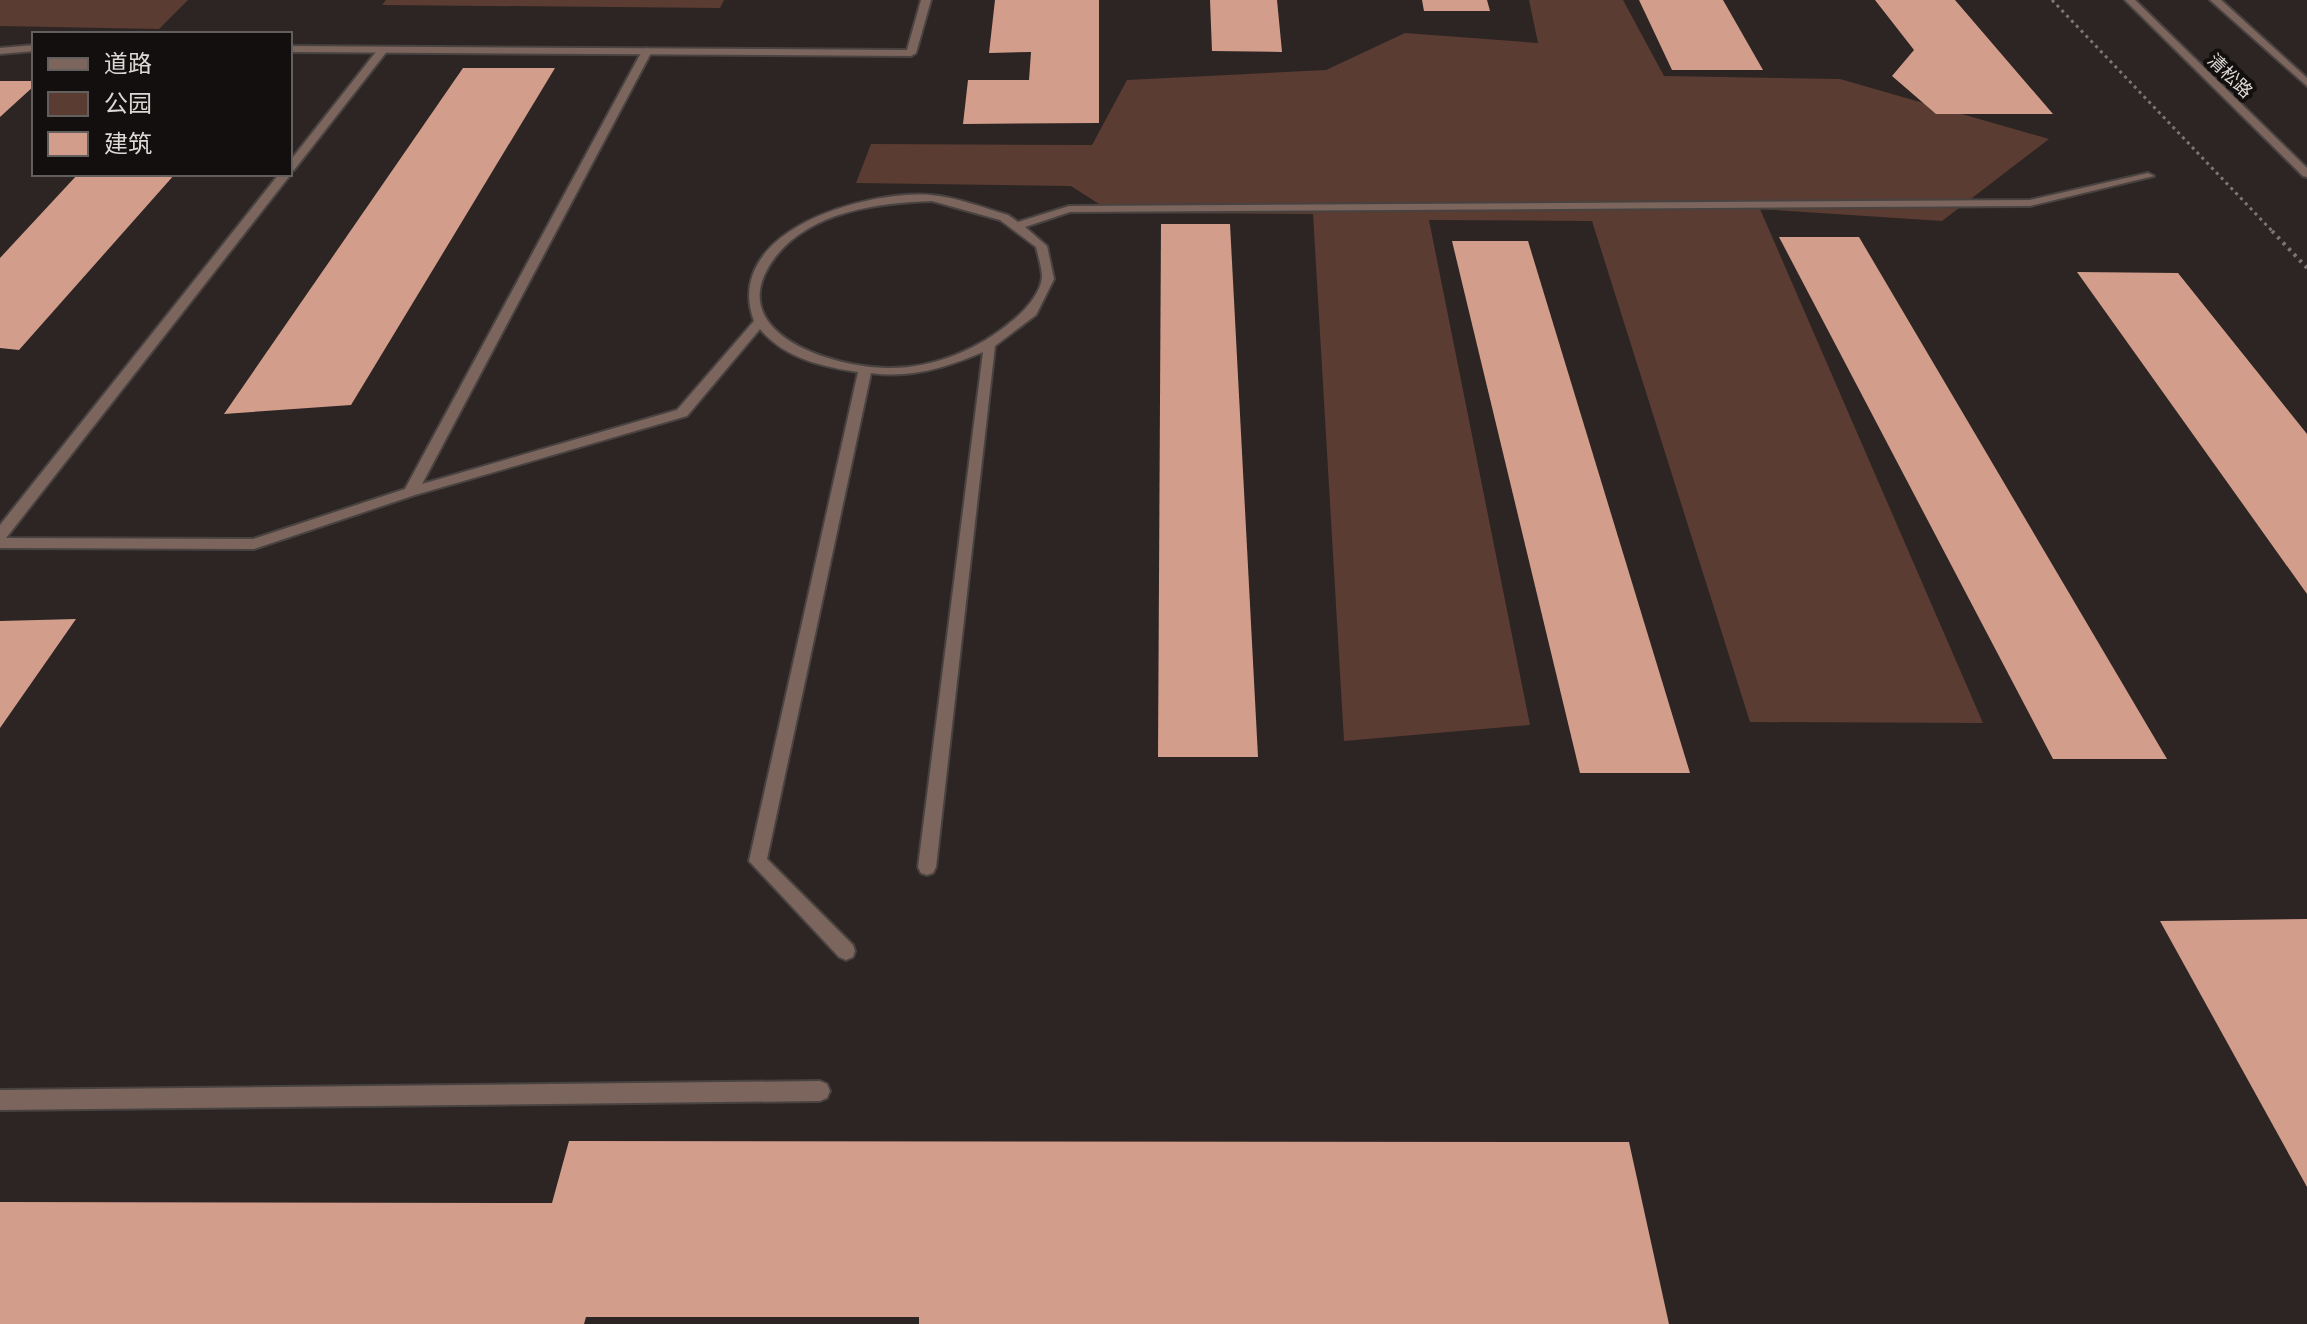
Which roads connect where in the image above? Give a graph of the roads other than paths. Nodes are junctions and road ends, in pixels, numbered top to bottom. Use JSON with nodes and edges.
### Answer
{"nodes":[{"id":1,"x":926,"y":0,"type":"edge"},
{"id":2,"x":2130,"y":0,"type":"edge"},
{"id":3,"x":2215,"y":0,"type":"edge"},
{"id":4,"x":32,"y":48,"type":"edge"},
{"id":5,"x":292,"y":49,"type":"edge"},
{"id":6,"x":383,"y":50,"type":"junction"},
{"id":7,"x":0,"y":51,"type":"edge"},
{"id":8,"x":647,"y":51,"type":"junction"},
{"id":9,"x":2307,"y":83,"type":"edge"},
{"id":10,"x":292,"y":165,"type":"edge"},
{"id":11,"x":2307,"y":174,"type":"edge"},
{"id":12,"x":283,"y":176,"type":"edge"},
{"id":13,"x":2148,"y":176,"type":"dead end"},
{"id":14,"x":1020,"y":225,"type":"junction"},
{"id":15,"x":762,"y":319,"type":"junction"},
{"id":16,"x":990,"y":348,"type":"junction"},
{"id":17,"x":865,"y":369,"type":"junction"},
{"id":18,"x":410,"y":492,"type":"junction"},
{"id":19,"x":0,"y":535,"type":"edge"},
{"id":20,"x":0,"y":543,"type":"edge"},
{"id":21,"x":927,"y":867,"type":"dead end"},
{"id":22,"x":846,"y":951,"type":"dead end"},
{"id":23,"x":820,"y":1091,"type":"dead end"},
{"id":24,"x":0,"y":1100,"type":"edge"}],
"edges":[{"from":1,"to":8,"type":"street"},
{"from":2,"to":11,"type":"street","name":"清松路"},
{"from":3,"to":9,"type":"street"},
{"from":4,"to":7,"type":"street"},
{"from":5,"to":6,"type":"street"},
{"from":6,"to":8,"type":"street"},
{"from":6,"to":10,"type":"street"},
{"from":8,"to":18,"type":"street"},
{"from":12,"to":19,"type":"street"},
{"from":13,"to":14,"type":"street"},
{"from":14,"to":15,"type":"street"},
{"from":14,"to":16,"type":"street"},
{"from":15,"to":17,"type":"street"},
{"from":15,"to":18,"type":"street"},
{"from":16,"to":17,"type":"street"},
{"from":16,"to":21,"type":"street"},
{"from":17,"to":22,"type":"street"},
{"from":18,"to":20,"type":"street"},
{"from":23,"to":24,"type":"street"}]}
